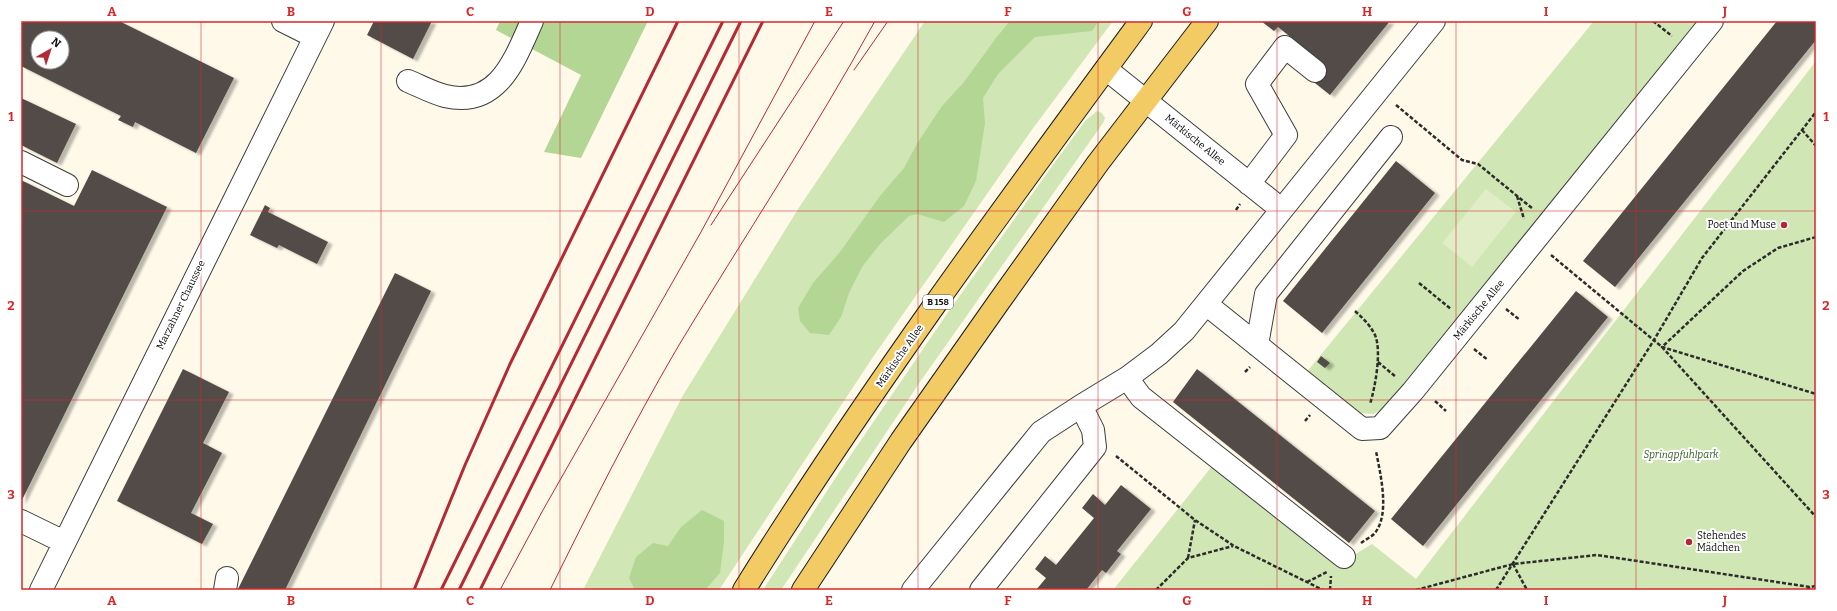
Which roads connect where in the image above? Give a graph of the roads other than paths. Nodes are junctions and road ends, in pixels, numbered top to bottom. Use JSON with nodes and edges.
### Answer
{"nodes":[{"id":1,"x":283,"y":21,"type":"edge"},
{"id":2,"x":532,"y":21,"type":"edge"},
{"id":3,"x":1141,"y":21,"type":"edge"},
{"id":4,"x":1207,"y":21,"type":"edge"},
{"id":5,"x":1434,"y":21,"type":"edge"},
{"id":6,"x":1712,"y":21,"type":"edge"},
{"id":7,"x":319,"y":29,"type":"edge"},
{"id":8,"x":1106,"y":69,"type":"junction"},
{"id":9,"x":1315,"y":71,"type":"dead end"},
{"id":10,"x":408,"y":81,"type":"dead end"},
{"id":11,"x":1146,"y":100,"type":"junction"},
{"id":12,"x":1391,"y":137,"type":"dead end"},
{"id":13,"x":21,"y":162,"type":"edge"},
{"id":14,"x":1249,"y":184,"type":"junction"},
{"id":15,"x":67,"y":185,"type":"dead end"},
{"id":16,"x":1281,"y":209,"type":"junction"},
{"id":17,"x":1206,"y":304,"type":"junction"},
{"id":18,"x":1257,"y":345,"type":"junction"},
{"id":19,"x":1127,"y":378,"type":"junction"},
{"id":20,"x":1081,"y":406,"type":"junction"},
{"id":21,"x":21,"y":521,"type":"edge"},
{"id":22,"x":64,"y":542,"type":"junction"},
{"id":23,"x":1338,"y":562,"type":"road end"},
{"id":24,"x":46,"y":588,"type":"edge"},
{"id":25,"x":744,"y":590,"type":"edge"},
{"id":26,"x":803,"y":590,"type":"edge"},
{"id":27,"x":913,"y":590,"type":"edge"},
{"id":28,"x":981,"y":590,"type":"edge"}],
"edges":[{"from":1,"to":7,"type":"street"},
{"from":2,"to":10,"type":"street"},
{"from":3,"to":8,"type":"main road","name":"Märkische Allee","number":"B 158"},
{"from":4,"to":11,"type":"main road"},
{"from":5,"to":16,"type":"street"},
{"from":6,"to":18,"type":"street","name":"Märkische Allee"},
{"from":7,"to":22,"type":"street","name":"Marzahner Chaussee"},
{"from":8,"to":11,"type":"street","name":"Märkische Allee"},
{"from":8,"to":25,"type":"main road","name":"Märkische Allee","number":"B 158"},
{"from":9,"to":14,"type":"street"},
{"from":11,"to":14,"type":"street","name":"Märkische Allee"},
{"from":11,"to":26,"type":"main road"},
{"from":12,"to":18,"type":"street"},
{"from":13,"to":15,"type":"street"},
{"from":14,"to":16,"type":"street","name":"Märkische Allee"},
{"from":16,"to":17,"type":"street"},
{"from":17,"to":18,"type":"street"},
{"from":17,"to":19,"type":"street"},
{"from":19,"to":20,"type":"street"},
{"from":19,"to":23,"type":"street"},
{"from":20,"to":27,"type":"street"},
{"from":20,"to":28,"type":"street"},
{"from":21,"to":22,"type":"street"},
{"from":22,"to":24,"type":"street","name":"Marzahner Chaussee"}]}
